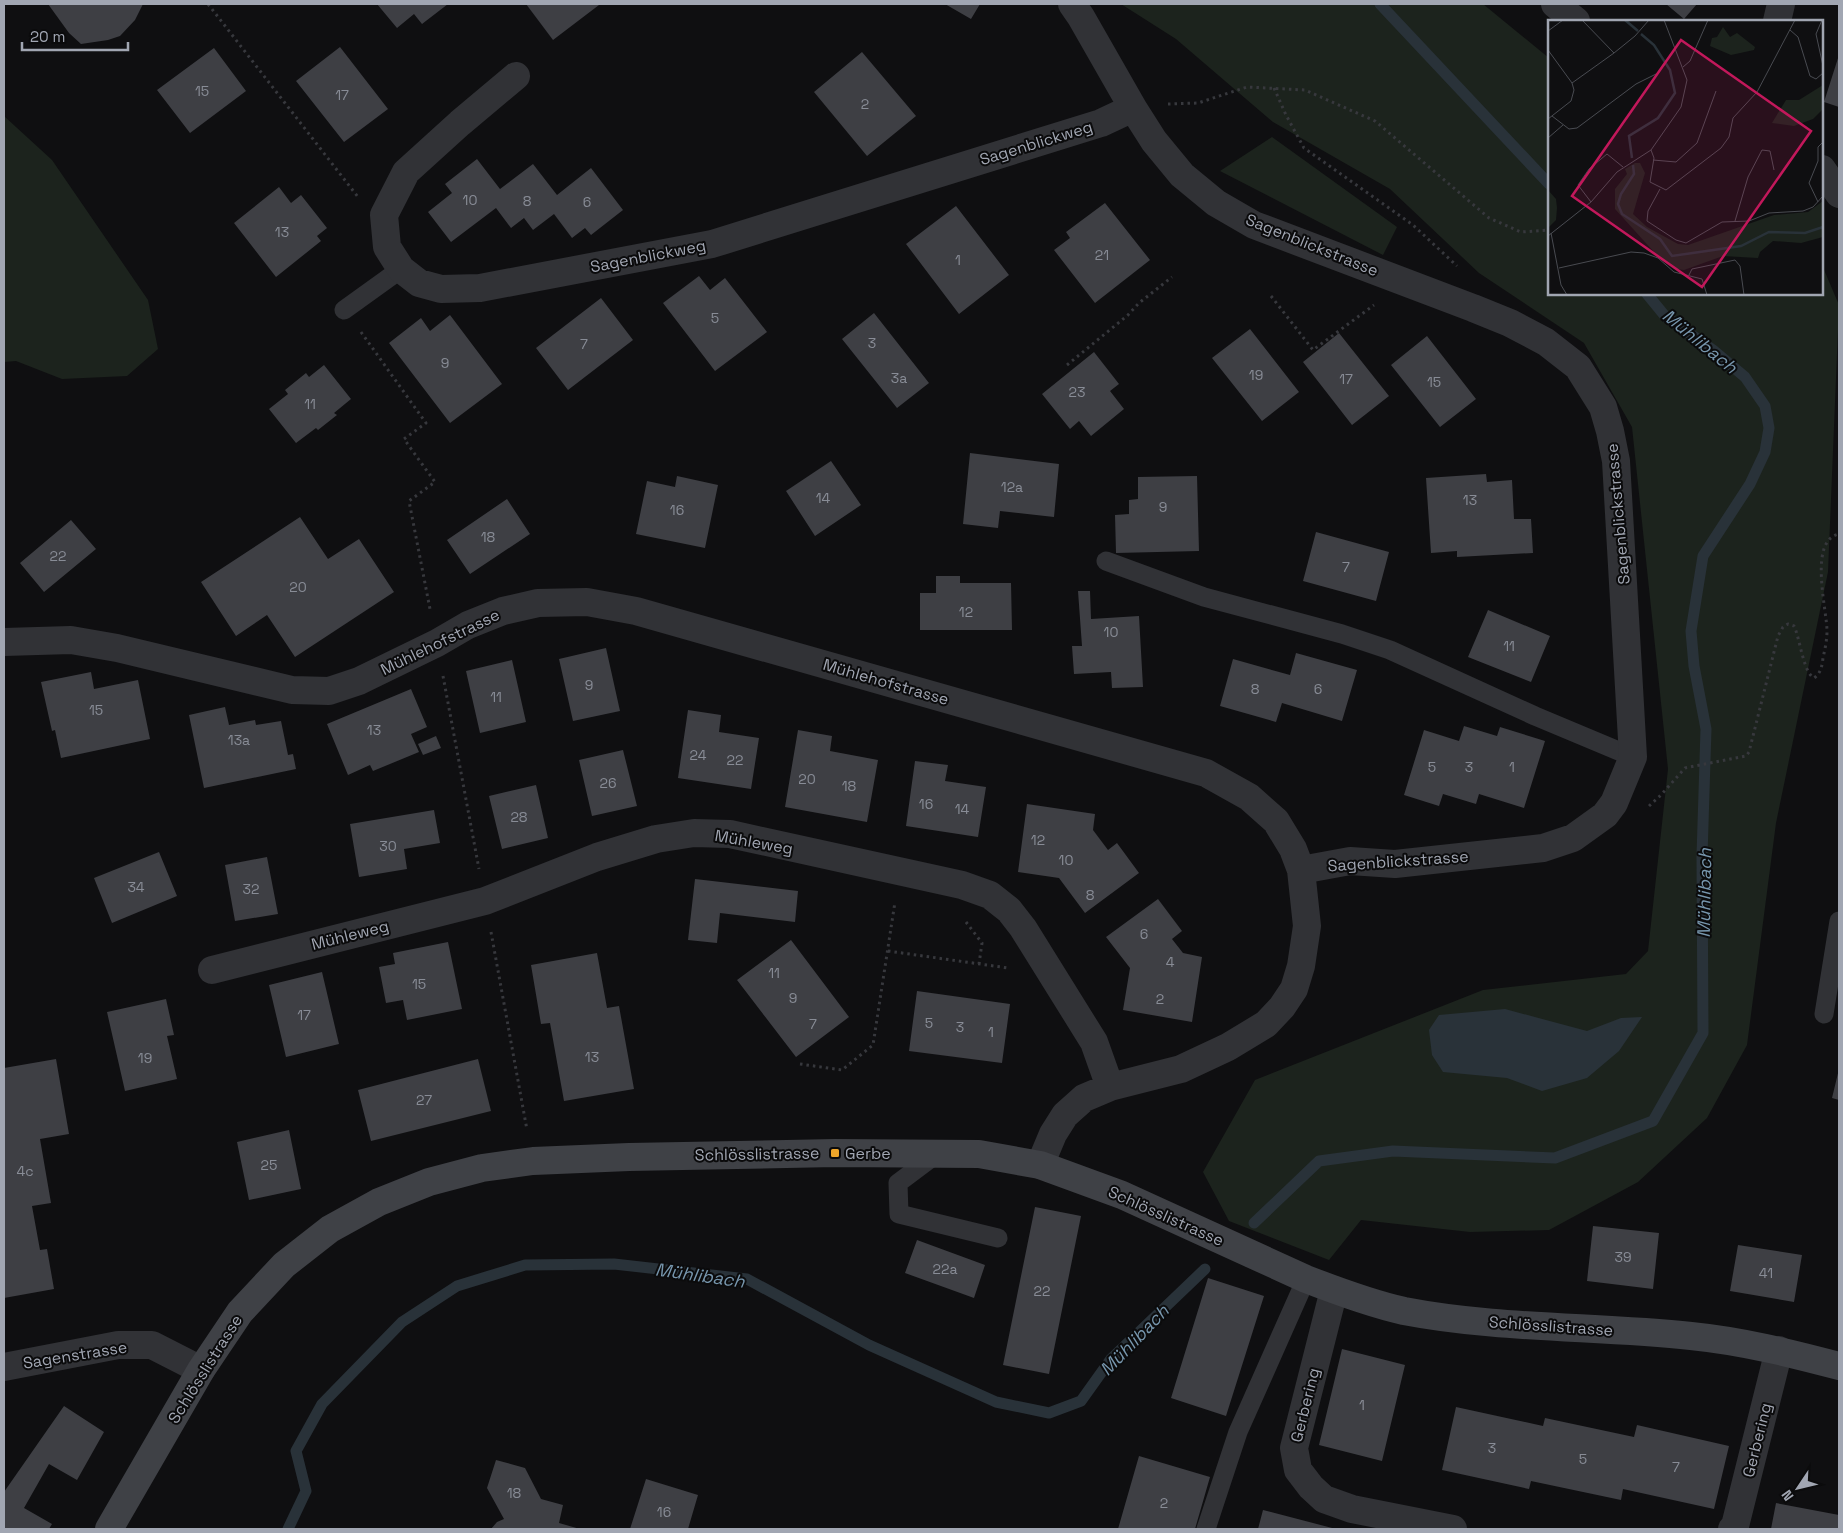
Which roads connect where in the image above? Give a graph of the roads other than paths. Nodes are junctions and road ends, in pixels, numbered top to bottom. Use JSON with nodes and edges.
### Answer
{"nodes":[{"id":1,"x":1072,"y":4,"type":"edge"},
{"id":2,"x":1555,"y":4,"type":"edge"},
{"id":3,"x":1781,"y":4,"type":"edge"},
{"id":4,"x":1575,"y":20,"type":"edge"},
{"id":5,"x":1777,"y":20,"type":"edge"},
{"id":6,"x":516,"y":76,"type":"dead end"},
{"id":7,"x":1133,"y":108,"type":"junction"},
{"id":8,"x":1823,"y":170,"type":"edge"},
{"id":9,"x":1839,"y":194,"type":"edge"},
{"id":10,"x":401,"y":269,"type":"junction"},
{"id":11,"x":344,"y":310,"type":"road end"},
{"id":12,"x":1106,"y":561,"type":"dead end"},
{"id":13,"x":4,"y":642,"type":"edge"},
{"id":14,"x":1633,"y":757,"type":"junction"},
{"id":15,"x":1301,"y":870,"type":"junction"},
{"id":16,"x":1839,"y":921,"type":"edge"},
{"id":17,"x":212,"y":970,"type":"dead end"},
{"id":18,"x":1824,"y":1014,"type":"dead end"},
{"id":19,"x":1110,"y":1087,"type":"junction"},
{"id":20,"x":938,"y":1153,"type":"junction"},
{"id":21,"x":1040,"y":1165,"type":"junction"},
{"id":22,"x":998,"y":1238,"type":"dead end"},
{"id":23,"x":1306,"y":1279,"type":"junction"},
{"id":24,"x":1334,"y":1290,"type":"junction"},
{"id":25,"x":1779,"y":1350,"type":"junction"},
{"id":26,"x":1839,"y":1366,"type":"edge"},
{"id":27,"x":4,"y":1367,"type":"edge"},
{"id":28,"x":201,"y":1370,"type":"junction"},
{"id":29,"x":109,"y":1529,"type":"edge"},
{"id":30,"x":1206,"y":1529,"type":"edge"},
{"id":31,"x":1453,"y":1529,"type":"edge"},
{"id":32,"x":1732,"y":1529,"type":"edge"}],
"edges":[{"from":1,"to":7,"type":"street","name":"Sagenblickstrasse"},
{"from":2,"to":4,"type":"street"},
{"from":3,"to":5,"type":"street"},
{"from":6,"to":10,"type":"street","name":"Sagenblickweg"},
{"from":7,"to":10,"type":"street","name":"Sagenblickweg"},
{"from":7,"to":14,"type":"street","name":"Sagenblickstrasse"},
{"from":8,"to":9,"type":"street"},
{"from":10,"to":11,"type":"lane"},
{"from":12,"to":14,"type":"lane"},
{"from":13,"to":15,"type":"street","name":"Mühlehofstrasse"},
{"from":14,"to":15,"type":"street","name":"Sagenblickstrasse"},
{"from":15,"to":19,"type":"street","name":"Mühlehofstrasse"},
{"from":16,"to":18,"type":"lane"},
{"from":17,"to":19,"type":"street","name":"Mühleweg"},
{"from":19,"to":21,"type":"street","name":"Mühlehofstrasse"},
{"from":20,"to":21,"type":"main road","name":"Schlösslistrasse"},
{"from":20,"to":22,"type":"lane"},
{"from":20,"to":28,"type":"main road","name":"Schlösslistrasse"},
{"from":21,"to":23,"type":"main road","name":"Schlösslistrasse"},
{"from":23,"to":24,"type":"main road","name":"Schlösslistrasse"},
{"from":23,"to":30,"type":"lane"},
{"from":24,"to":25,"type":"main road","name":"Schlösslistrasse"},
{"from":24,"to":31,"type":"street","name":"Gerbering"},
{"from":25,"to":26,"type":"main road","name":"Schlösslistrasse"},
{"from":25,"to":32,"type":"street","name":"Gerbering"},
{"from":27,"to":28,"type":"street","name":"Sagenstrasse"},
{"from":28,"to":29,"type":"main road","name":"Schlösslistrasse"}]}
